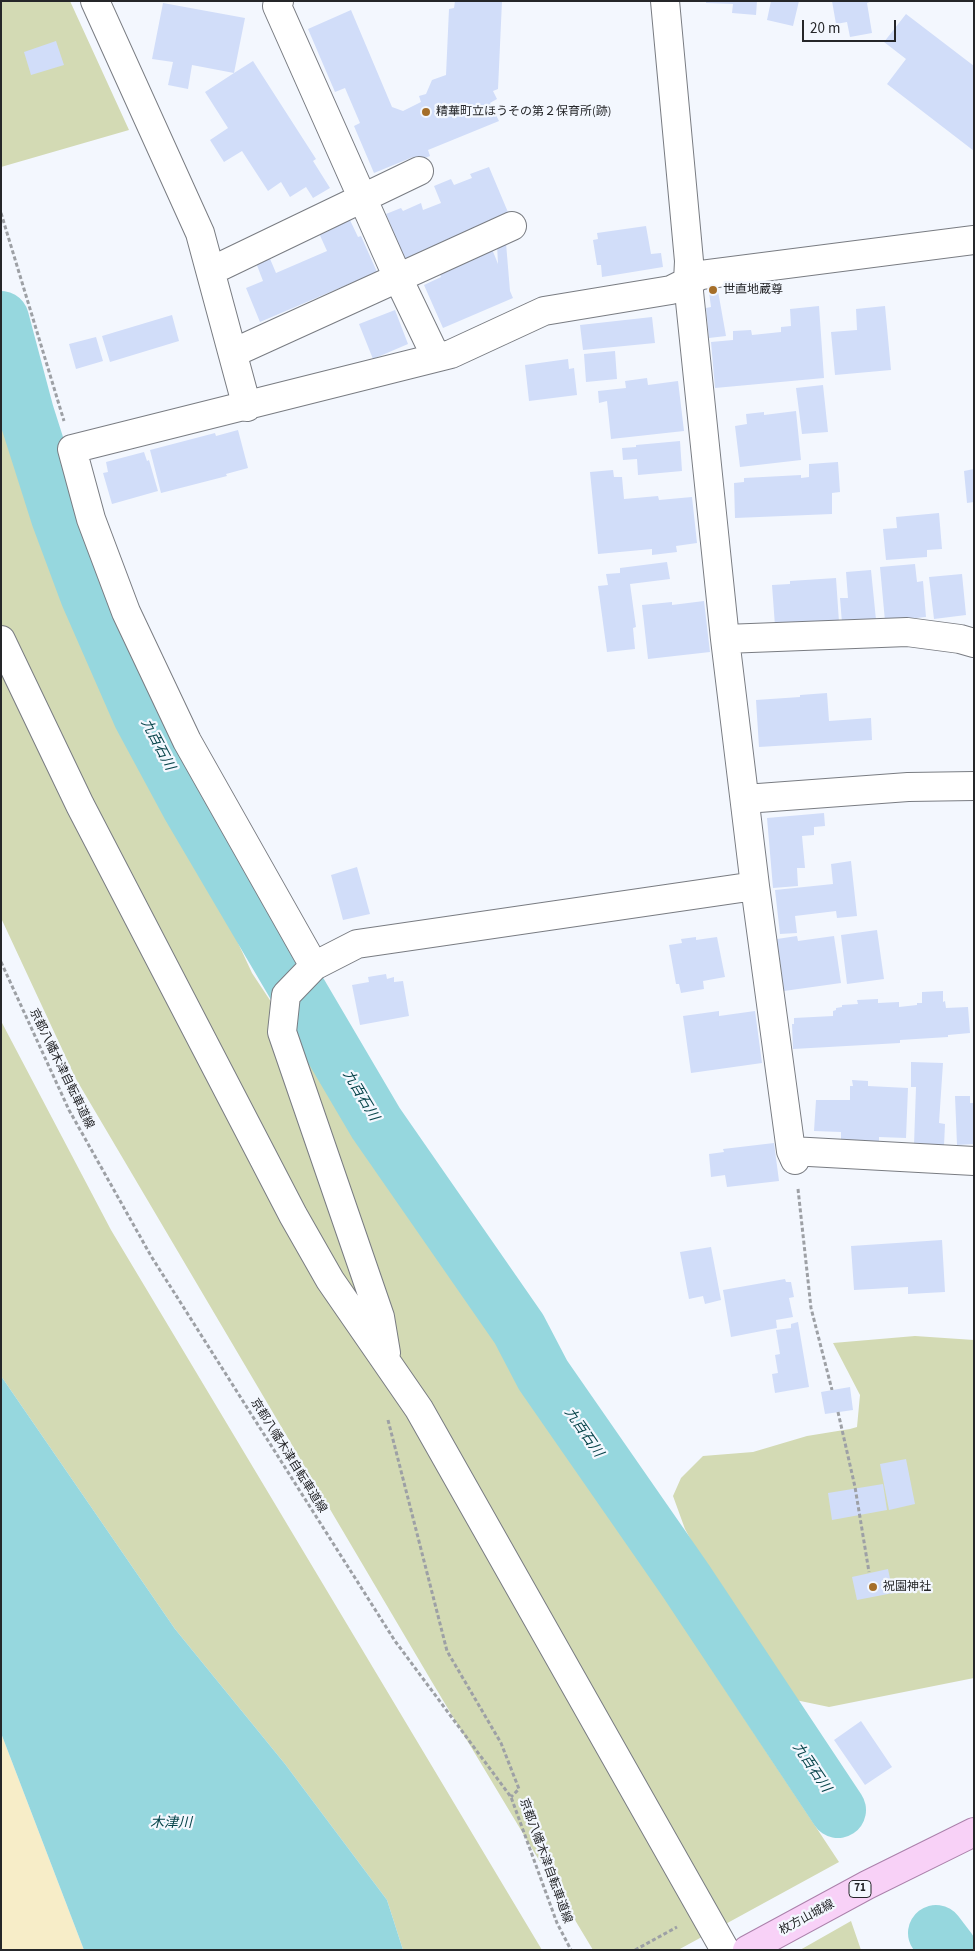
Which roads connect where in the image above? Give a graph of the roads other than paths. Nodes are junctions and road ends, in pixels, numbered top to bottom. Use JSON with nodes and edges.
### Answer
{"nodes":[{"id":1,"x":95,"y":1,"type":"edge"},
{"id":2,"x":279,"y":1,"type":"edge"},
{"id":3,"x":664,"y":1,"type":"edge"},
{"id":4,"x":419,"y":171,"type":"dead end"},
{"id":5,"x":363,"y":199,"type":"junction"},
{"id":6,"x":512,"y":226,"type":"dead end"},
{"id":7,"x":974,"y":240,"type":"edge"},
{"id":8,"x":211,"y":271,"type":"junction"},
{"id":9,"x":398,"y":278,"type":"junction"},
{"id":10,"x":688,"y":282,"type":"junction"},
{"id":11,"x":233,"y":353,"type":"junction"},
{"id":12,"x":436,"y":357,"type":"junction"},
{"id":13,"x":248,"y":406,"type":"junction"},
{"id":14,"x":725,"y":639,"type":"junction"},
{"id":15,"x":1,"y":640,"type":"edge"},
{"id":16,"x":974,"y":643,"type":"edge"},
{"id":17,"x":974,"y":786,"type":"edge"},
{"id":18,"x":745,"y":799,"type":"junction"},
{"id":19,"x":755,"y":886,"type":"junction"},
{"id":20,"x":314,"y":966,"type":"junction"},
{"id":21,"x":974,"y":1162,"type":"edge"},
{"id":22,"x":388,"y":1362,"type":"junction"},
{"id":23,"x":974,"y":1832,"type":"edge"},
{"id":24,"x":725,"y":1950,"type":"edge"},
{"id":25,"x":747,"y":1950,"type":"edge"}],
"edges":[{"from":1,"to":8,"type":"street"},
{"from":2,"to":5,"type":"street"},
{"from":3,"to":10,"type":"street"},
{"from":4,"to":5,"type":"street"},
{"from":5,"to":8,"type":"street"},
{"from":5,"to":9,"type":"street"},
{"from":6,"to":9,"type":"street"},
{"from":7,"to":10,"type":"street"},
{"from":8,"to":11,"type":"street"},
{"from":9,"to":11,"type":"street"},
{"from":9,"to":12,"type":"street"},
{"from":10,"to":12,"type":"street"},
{"from":10,"to":14,"type":"street"},
{"from":11,"to":13,"type":"street"},
{"from":12,"to":13,"type":"street"},
{"from":13,"to":20,"type":"street"},
{"from":14,"to":16,"type":"street"},
{"from":14,"to":18,"type":"street"},
{"from":15,"to":22,"type":"street"},
{"from":17,"to":18,"type":"street"},
{"from":18,"to":19,"type":"street"},
{"from":19,"to":20,"type":"street"},
{"from":19,"to":21,"type":"street"},
{"from":20,"to":22,"type":"street"},
{"from":22,"to":24,"type":"street"},
{"from":23,"to":25,"type":"main road","name":"枚方山城線","number":"71"}]}
